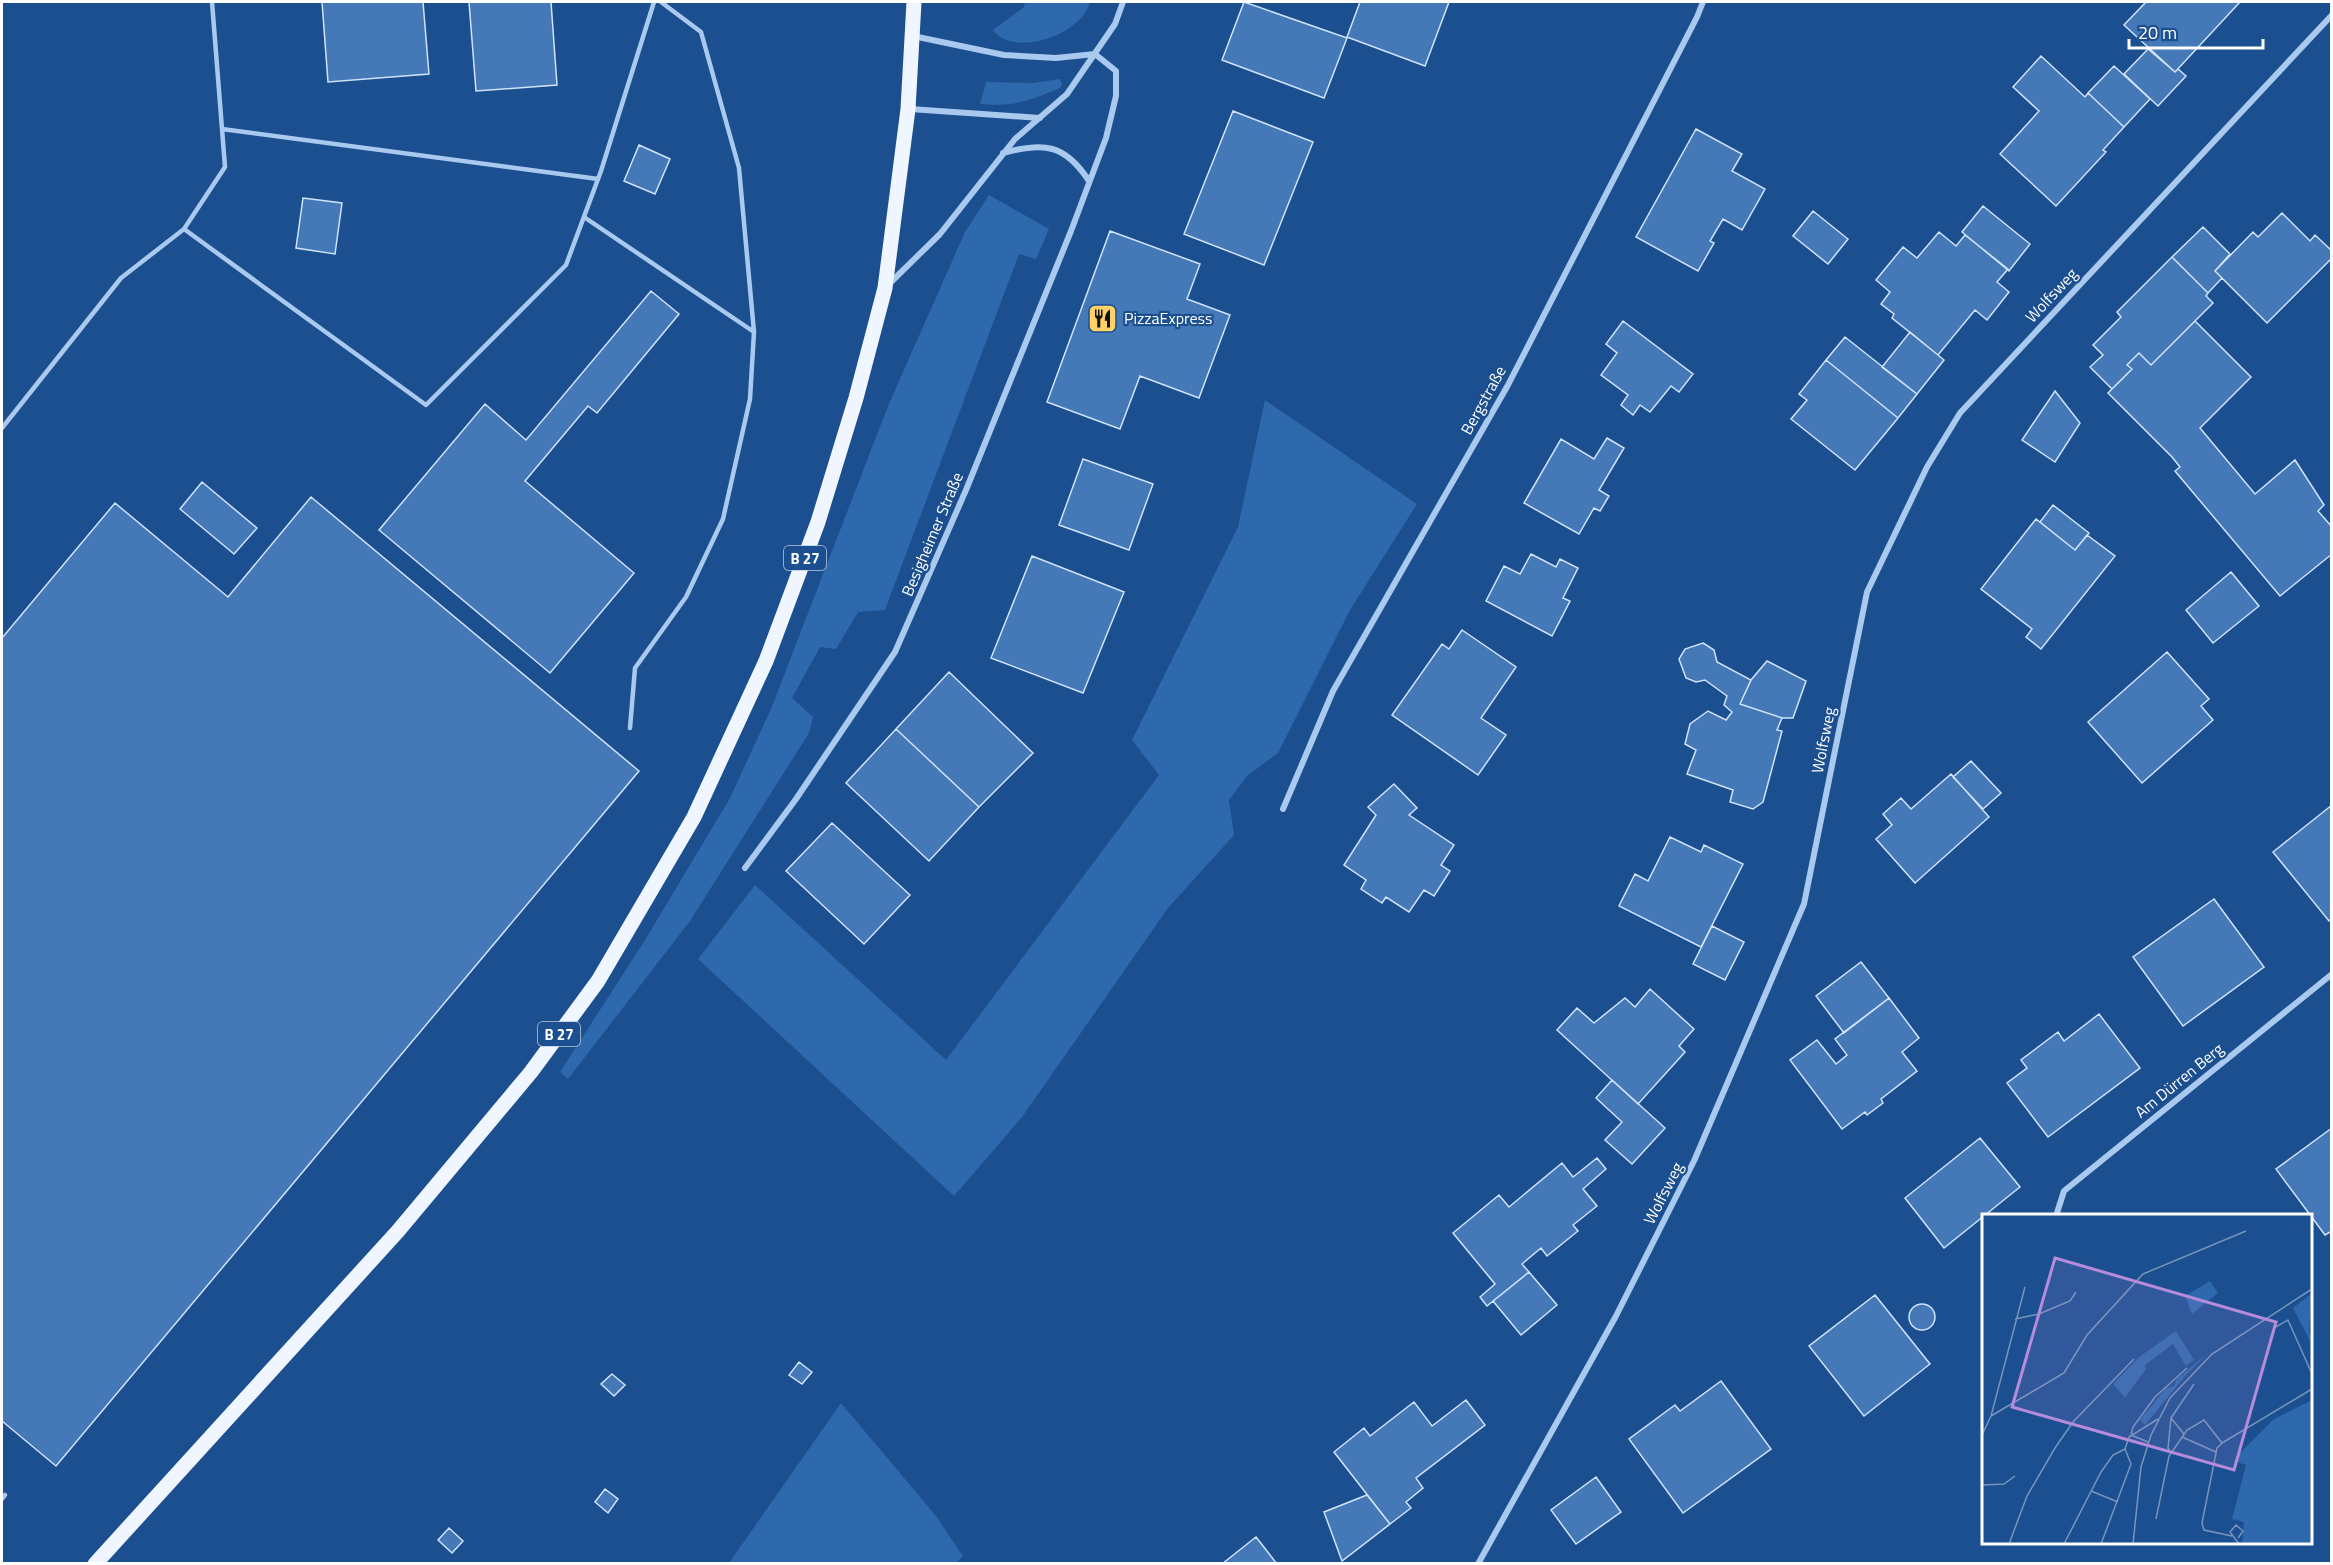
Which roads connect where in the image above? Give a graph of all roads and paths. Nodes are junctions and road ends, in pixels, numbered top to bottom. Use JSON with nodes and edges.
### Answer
{"nodes":[{"id":1,"x":212,"y":2,"type":"edge"},
{"id":2,"x":654,"y":2,"type":"edge"},
{"id":3,"x":661,"y":2,"type":"edge"},
{"id":4,"x":914,"y":2,"type":"edge"},
{"id":5,"x":1123,"y":2,"type":"edge"},
{"id":6,"x":1703,"y":2,"type":"edge"},
{"id":7,"x":2331,"y":15,"type":"edge"},
{"id":8,"x":913,"y":36,"type":"junction"},
{"id":9,"x":1095,"y":54,"type":"junction"},
{"id":10,"x":908,"y":109,"type":"junction"},
{"id":11,"x":1041,"y":118,"type":"junction"},
{"id":12,"x":222,"y":129,"type":"junction"},
{"id":13,"x":1002,"y":153,"type":"junction"},
{"id":14,"x":598,"y":179,"type":"junction"},
{"id":15,"x":1089,"y":181,"type":"junction"},
{"id":16,"x":584,"y":217,"type":"junction"},
{"id":17,"x":184,"y":229,"type":"junction"},
{"id":18,"x":885,"y":288,"type":"junction"},
{"id":19,"x":754,"y":332,"type":"junction"},
{"id":20,"x":2,"y":428,"type":"edge"},
{"id":21,"x":630,"y":728,"type":"dead end"},
{"id":22,"x":1283,"y":809,"type":"dead end"},
{"id":23,"x":745,"y":868,"type":"dead end"},
{"id":24,"x":2331,"y":974,"type":"edge"},
{"id":25,"x":2056,"y":1214,"type":"edge"},
{"id":26,"x":94,"y":1563,"type":"edge"},
{"id":27,"x":1478,"y":1563,"type":"edge"}],
"edges":[{"from":1,"to":12,"type":"lane"},
{"from":2,"to":14,"type":"lane"},
{"from":3,"to":19,"type":"lane"},
{"from":4,"to":8,"type":"main road","number":"B 27"},
{"from":5,"to":9,"type":"street"},
{"from":6,"to":22,"type":"street","name":"Bergstraße"},
{"from":7,"to":27,"type":"street","name":"Wolfsweg"},
{"from":8,"to":9,"type":"street"},
{"from":8,"to":10,"type":"main road","number":"B 27"},
{"from":9,"to":11,"type":"street"},
{"from":9,"to":15,"type":"street","name":"Besigheimer Straße"},
{"from":10,"to":11,"type":"street"},
{"from":10,"to":18,"type":"main road","number":"B 27"},
{"from":11,"to":13,"type":"street"},
{"from":12,"to":14,"type":"lane"},
{"from":12,"to":17,"type":"lane"},
{"from":13,"to":15,"type":"street"},
{"from":13,"to":18,"type":"street"},
{"from":14,"to":16,"type":"lane"},
{"from":15,"to":23,"type":"street","name":"Besigheimer Straße"},
{"from":16,"to":17,"type":"lane"},
{"from":16,"to":19,"type":"lane"},
{"from":17,"to":20,"type":"lane"},
{"from":18,"to":26,"type":"main road","number":"B 27"},
{"from":19,"to":21,"type":"lane"},
{"from":24,"to":25,"type":"street","name":"Am Dürren Berg"}]}
